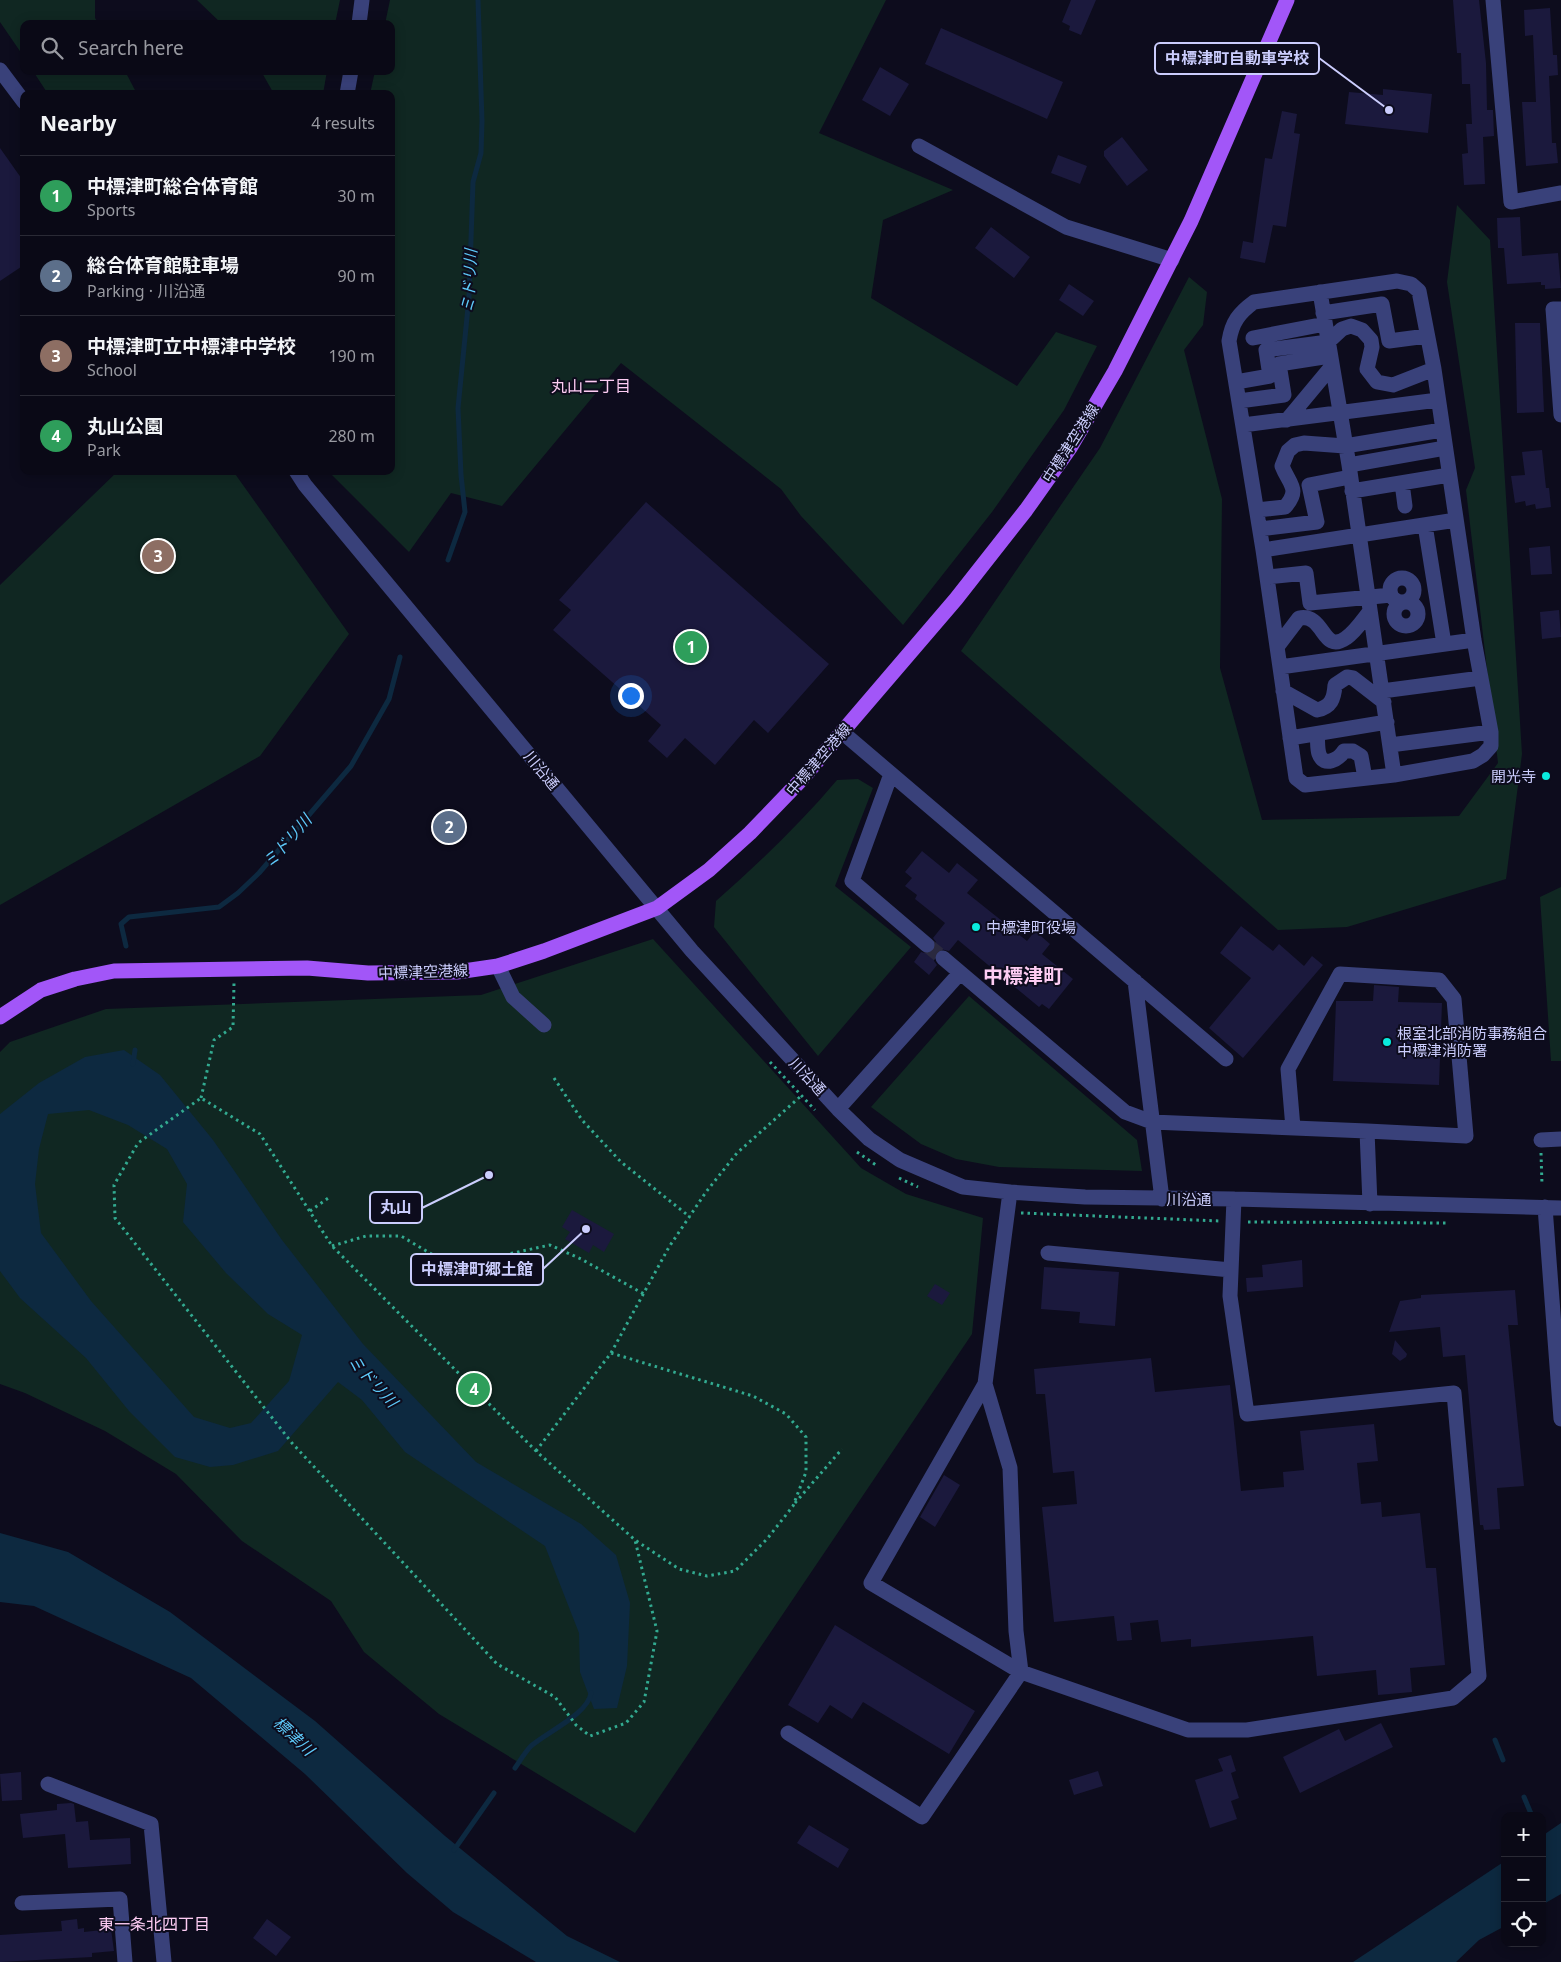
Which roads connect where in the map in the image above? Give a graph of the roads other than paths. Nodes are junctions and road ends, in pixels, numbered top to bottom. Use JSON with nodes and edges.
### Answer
{"nodes":[{"id":1,"x":362,"y":0,"type":"edge"},
{"id":2,"x":1287,"y":0,"type":"edge"},
{"id":3,"x":1493,"y":0,"type":"edge"},
{"id":4,"x":360,"y":20,"type":"edge"},
{"id":5,"x":0,"y":70,"type":"edge"},
{"id":6,"x":350,"y":75,"type":"edge"},
{"id":7,"x":348,"y":90,"type":"edge"},
{"id":8,"x":20,"y":97,"type":"edge"},
{"id":9,"x":919,"y":146,"type":"dead end"},
{"id":10,"x":1561,"y":193,"type":"edge"},
{"id":11,"x":1172,"y":260,"type":"junction"},
{"id":12,"x":1320,"y":292,"type":"junction"},
{"id":13,"x":1561,"y":309,"type":"edge"},
{"id":14,"x":1324,"y":319,"type":"junction"},
{"id":15,"x":1427,"y":336,"type":"junction"},
{"id":16,"x":1253,"y":338,"type":"dead end"},
{"id":17,"x":1330,"y":354,"type":"junction"},
{"id":18,"x":1434,"y":369,"type":"junction"},
{"id":19,"x":1236,"y":382,"type":"junction"},
{"id":20,"x":1438,"y":400,"type":"junction"},
{"id":21,"x":1239,"y":401,"type":"junction"},
{"id":22,"x":1340,"y":414,"type":"junction"},
{"id":23,"x":1561,"y":415,"type":"edge"},
{"id":24,"x":1287,"y":420,"type":"junction"},
{"id":25,"x":1243,"y":426,"type":"junction"},
{"id":26,"x":1442,"y":430,"type":"junction"},
{"id":27,"x":1345,"y":446,"type":"junction"},
{"id":28,"x":1445,"y":448,"type":"junction"},
{"id":29,"x":299,"y":475,"type":"edge"},
{"id":30,"x":1449,"y":475,"type":"junction"},
{"id":31,"x":1350,"y":478,"type":"junction"},
{"id":32,"x":1402,"y":483,"type":"junction"},
{"id":33,"x":1405,"y":506,"type":"dead end"},
{"id":34,"x":1256,"y":510,"type":"junction"},
{"id":35,"x":1456,"y":520,"type":"junction"},
{"id":36,"x":1425,"y":525,"type":"junction"},
{"id":37,"x":1260,"y":529,"type":"junction"},
{"id":38,"x":1358,"y":535,"type":"junction"},
{"id":39,"x":1263,"y":550,"type":"junction"},
{"id":40,"x":1267,"y":578,"type":"junction"},
{"id":41,"x":1391,"y":595,"type":"junction"},
{"id":42,"x":1405,"y":602,"type":"junction"},
{"id":43,"x":1369,"y":604,"type":"junction"},
{"id":44,"x":1474,"y":640,"type":"junction"},
{"id":45,"x":1444,"y":644,"type":"junction"},
{"id":46,"x":1277,"y":647,"type":"junction"},
{"id":47,"x":1411,"y":648,"type":"junction"},
{"id":48,"x":1376,"y":653,"type":"junction"},
{"id":49,"x":1280,"y":667,"type":"junction"},
{"id":50,"x":1480,"y":678,"type":"junction"},
{"id":51,"x":1283,"y":690,"type":"junction"},
{"id":52,"x":1383,"y":696,"type":"junction"},
{"id":53,"x":1386,"y":722,"type":"junction"},
{"id":54,"x":842,"y":732,"type":"junction"},
{"id":55,"x":1491,"y":732,"type":"junction"},
{"id":56,"x":1317,"y":734,"type":"junction"},
{"id":57,"x":1290,"y":738,"type":"junction"},
{"id":58,"x":1390,"y":745,"type":"junction"},
{"id":59,"x":891,"y":774,"type":"junction"},
{"id":60,"x":1394,"y":775,"type":"junction"},
{"id":61,"x":1365,"y":778,"type":"junction"},
{"id":62,"x":657,"y":908,"type":"junction"},
{"id":63,"x":927,"y":945,"type":"tunnel mouth"},
{"id":64,"x":943,"y":958,"type":"tunnel mouth"},
{"id":65,"x":498,"y":966,"type":"junction"},
{"id":66,"x":960,"y":973,"type":"junction"},
{"id":67,"x":1135,"y":981,"type":"junction"},
{"id":68,"x":0,"y":1017,"type":"edge"},
{"id":69,"x":544,"y":1025,"type":"dead end"},
{"id":70,"x":1226,"y":1058,"type":"dead end"},
{"id":71,"x":838,"y":1109,"type":"junction"},
{"id":72,"x":1152,"y":1122,"type":"junction"},
{"id":73,"x":1293,"y":1128,"type":"junction"},
{"id":74,"x":1367,"y":1131,"type":"junction"},
{"id":75,"x":1561,"y":1139,"type":"edge"},
{"id":76,"x":1541,"y":1140,"type":"road end"},
{"id":77,"x":1010,"y":1192,"type":"junction"},
{"id":78,"x":1162,"y":1199,"type":"junction"},
{"id":79,"x":1234,"y":1199,"type":"junction"},
{"id":80,"x":1370,"y":1204,"type":"junction"},
{"id":81,"x":1545,"y":1207,"type":"junction"},
{"id":82,"x":1561,"y":1208,"type":"edge"},
{"id":83,"x":1048,"y":1253,"type":"dead end"},
{"id":84,"x":1231,"y":1270,"type":"junction"},
{"id":85,"x":985,"y":1384,"type":"junction"},
{"id":86,"x":1561,"y":1419,"type":"edge"},
{"id":87,"x":1020,"y":1672,"type":"junction"},
{"id":88,"x":788,"y":1733,"type":"dead end"},
{"id":89,"x":48,"y":1784,"type":"dead end"},
{"id":90,"x":22,"y":1903,"type":"dead end"},
{"id":91,"x":125,"y":1962,"type":"edge"},
{"id":92,"x":164,"y":1962,"type":"edge"}],
"edges":[{"from":1,"to":4,"type":"street"},
{"from":2,"to":11,"type":"main road","name":"中標津空港線"},
{"from":3,"to":10,"type":"street"},
{"from":5,"to":8,"type":"street"},
{"from":6,"to":7,"type":"street"},
{"from":9,"to":11,"type":"street"},
{"from":11,"to":54,"type":"main road","name":"中標津空港線"},
{"from":12,"to":14,"type":"street"},
{"from":12,"to":15,"type":"street"},
{"from":12,"to":19,"type":"street"},
{"from":13,"to":23,"type":"street"},
{"from":14,"to":15,"type":"street"},
{"from":14,"to":16,"type":"street"},
{"from":14,"to":17,"type":"street"},
{"from":15,"to":18,"type":"street"},
{"from":17,"to":18,"type":"street"},
{"from":17,"to":19,"type":"street"},
{"from":17,"to":21,"type":"street"},
{"from":17,"to":22,"type":"street"},
{"from":17,"to":24,"type":"street"},
{"from":18,"to":20,"type":"street"},
{"from":19,"to":21,"type":"street"},
{"from":20,"to":22,"type":"street"},
{"from":20,"to":26,"type":"street"},
{"from":21,"to":25,"type":"street"},
{"from":22,"to":24,"type":"street"},
{"from":22,"to":27,"type":"street"},
{"from":24,"to":25,"type":"street"},
{"from":25,"to":34,"type":"street"},
{"from":26,"to":27,"type":"street"},
{"from":26,"to":28,"type":"street"},
{"from":27,"to":31,"type":"street"},
{"from":27,"to":34,"type":"street"},
{"from":28,"to":30,"type":"street"},
{"from":28,"to":31,"type":"street"},
{"from":29,"to":62,"type":"street","name":"川沿通"},
{"from":30,"to":32,"type":"street"},
{"from":30,"to":35,"type":"street"},
{"from":31,"to":32,"type":"street"},
{"from":31,"to":37,"type":"street"},
{"from":31,"to":38,"type":"street"},
{"from":32,"to":33,"type":"street"},
{"from":34,"to":37,"type":"street"},
{"from":35,"to":36,"type":"street"},
{"from":35,"to":44,"type":"street"},
{"from":36,"to":38,"type":"street"},
{"from":36,"to":45,"type":"street"},
{"from":37,"to":39,"type":"street"},
{"from":38,"to":39,"type":"street"},
{"from":38,"to":43,"type":"street"},
{"from":39,"to":40,"type":"street"},
{"from":40,"to":43,"type":"street"},
{"from":40,"to":46,"type":"street"},
{"from":41,"to":42,"type":"street"},
{"from":41,"to":42,"type":"street"},
{"from":41,"to":43,"type":"street"},
{"from":42,"to":47,"type":"street"},
{"from":43,"to":46,"type":"street"},
{"from":43,"to":48,"type":"street"},
{"from":44,"to":45,"type":"street"},
{"from":44,"to":50,"type":"street"},
{"from":45,"to":47,"type":"street"},
{"from":46,"to":49,"type":"street"},
{"from":47,"to":48,"type":"street"},
{"from":48,"to":49,"type":"street"},
{"from":48,"to":52,"type":"street"},
{"from":49,"to":51,"type":"street"},
{"from":50,"to":52,"type":"street"},
{"from":50,"to":55,"type":"street"},
{"from":51,"to":52,"type":"street"},
{"from":51,"to":57,"type":"street"},
{"from":52,"to":53,"type":"street"},
{"from":53,"to":56,"type":"street"},
{"from":53,"to":58,"type":"street"},
{"from":54,"to":59,"type":"street"},
{"from":54,"to":62,"type":"main road","name":"中標津空港線"},
{"from":55,"to":58,"type":"street"},
{"from":55,"to":60,"type":"street"},
{"from":56,"to":57,"type":"street"},
{"from":56,"to":61,"type":"street"},
{"from":57,"to":61,"type":"street"},
{"from":58,"to":60,"type":"street"},
{"from":59,"to":63,"type":"street"},
{"from":59,"to":67,"type":"street"},
{"from":60,"to":61,"type":"street"},
{"from":62,"to":65,"type":"main road","name":"中標津空港線"},
{"from":62,"to":71,"type":"street","name":"川沿通"},
{"from":64,"to":66,"type":"street"},
{"from":65,"to":68,"type":"main road","name":"中標津空港線"},
{"from":65,"to":69,"type":"street"},
{"from":66,"to":71,"type":"street"},
{"from":66,"to":72,"type":"street"},
{"from":67,"to":70,"type":"street"},
{"from":67,"to":72,"type":"street"},
{"from":71,"to":77,"type":"street","name":"川沿通"},
{"from":72,"to":73,"type":"street"},
{"from":72,"to":78,"type":"street"},
{"from":73,"to":74,"type":"street"},
{"from":73,"to":74,"type":"street"},
{"from":74,"to":80,"type":"street"},
{"from":75,"to":76,"type":"street"},
{"from":77,"to":78,"type":"street","name":"川沿通"},
{"from":77,"to":85,"type":"street"},
{"from":78,"to":79,"type":"street","name":"川沿通"},
{"from":79,"to":80,"type":"street","name":"川沿通"},
{"from":79,"to":84,"type":"street"},
{"from":80,"to":81,"type":"street","name":"川沿通"},
{"from":81,"to":82,"type":"street","name":"川沿通"},
{"from":81,"to":86,"type":"street"},
{"from":83,"to":84,"type":"street"},
{"from":84,"to":87,"type":"street"},
{"from":85,"to":87,"type":"street"},
{"from":85,"to":87,"type":"street"},
{"from":87,"to":88,"type":"street"},
{"from":89,"to":92,"type":"street"},
{"from":90,"to":91,"type":"street"}]}
